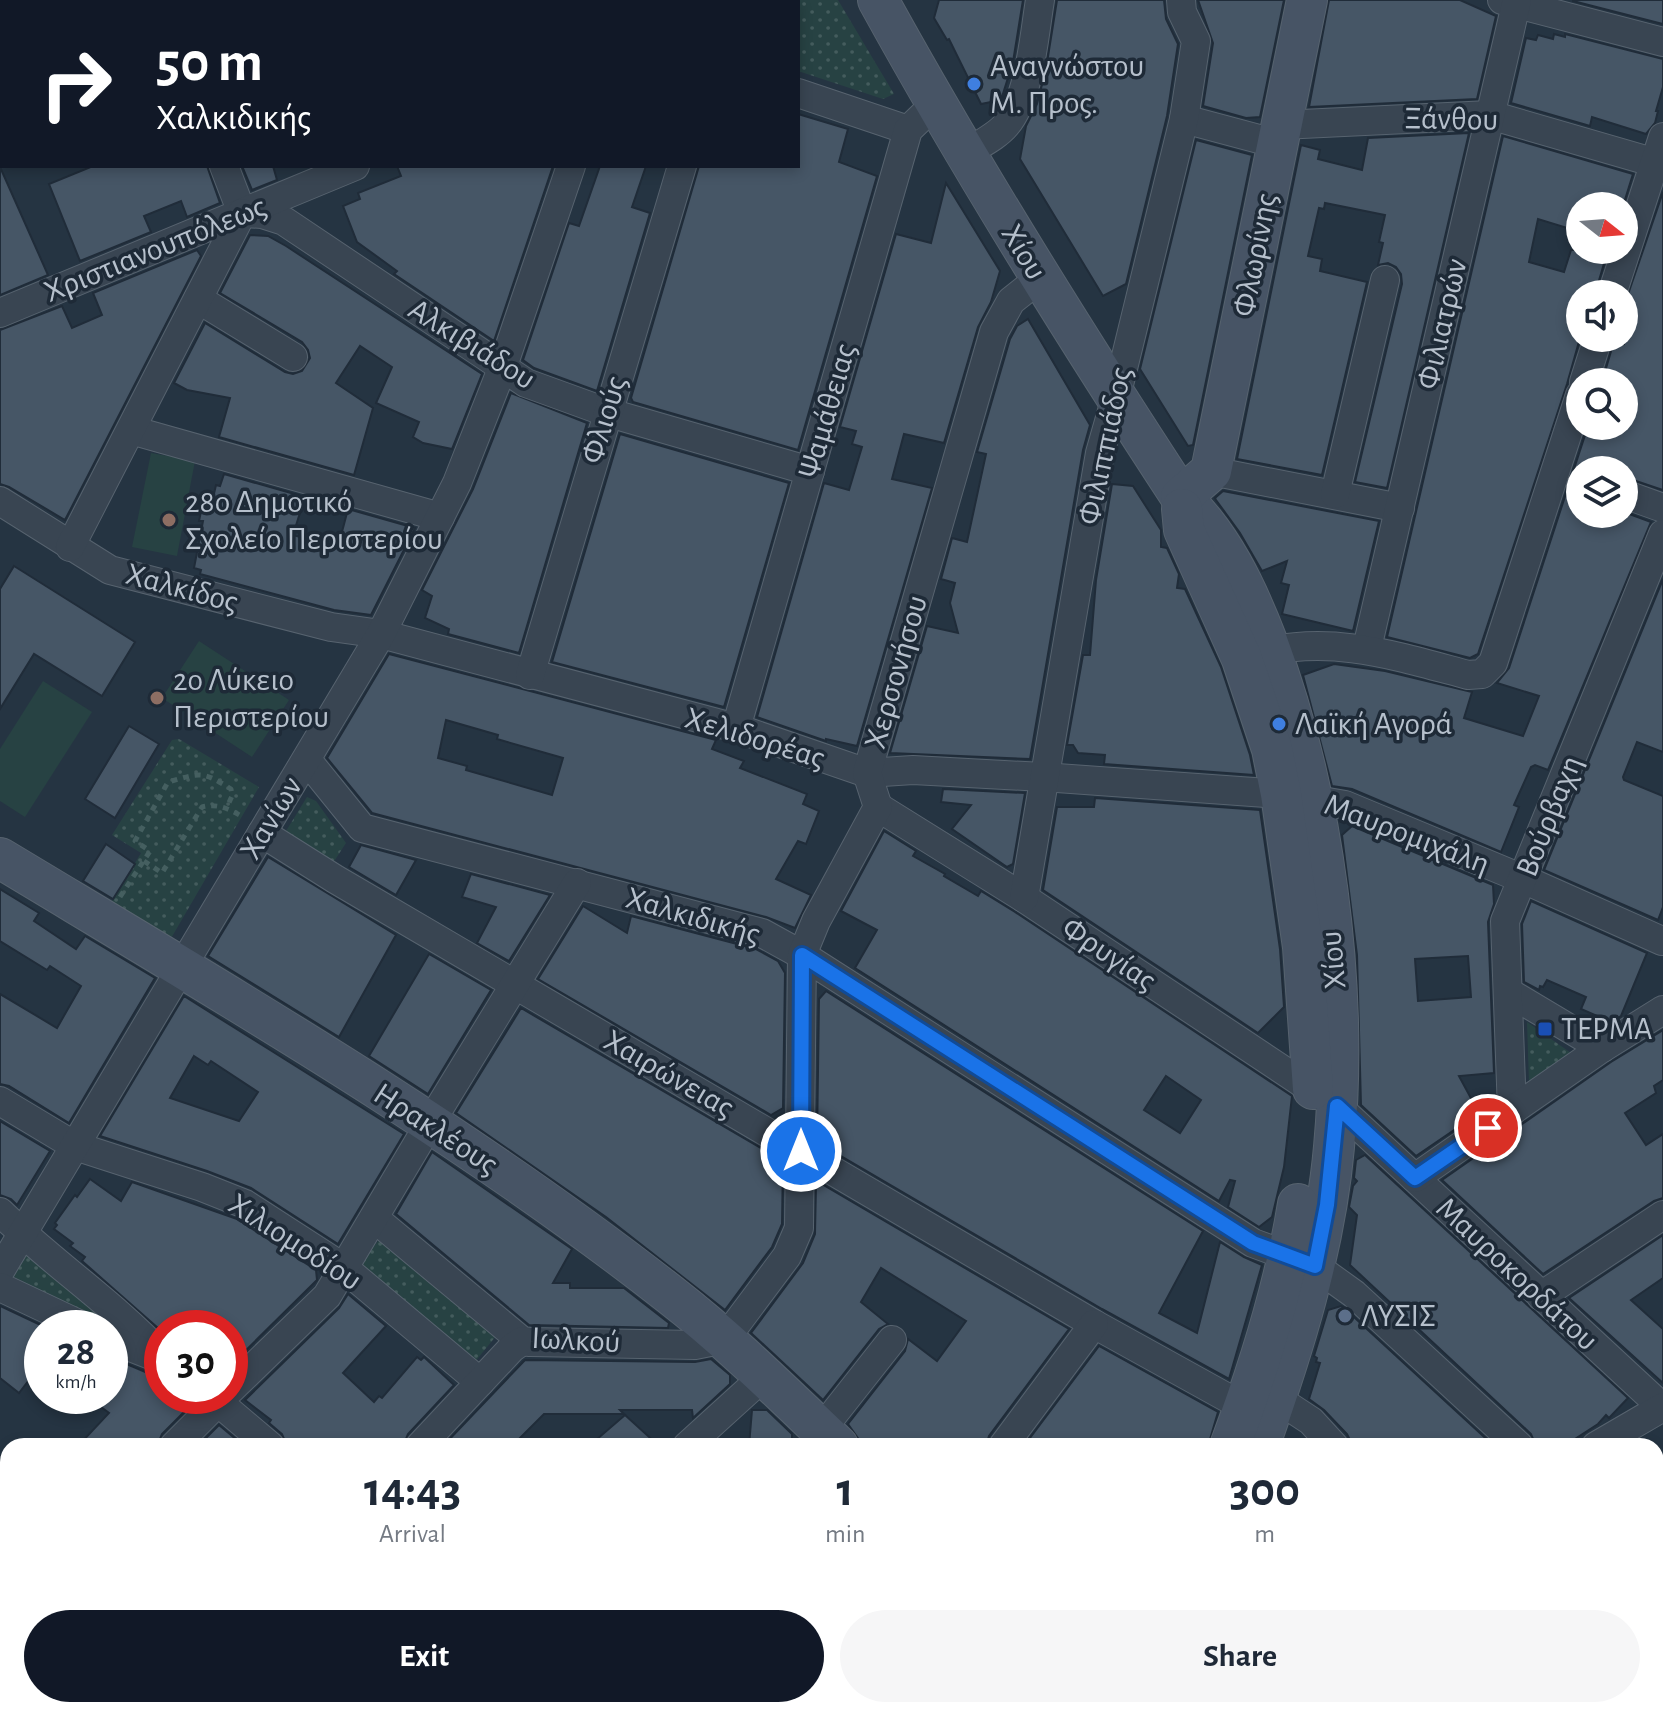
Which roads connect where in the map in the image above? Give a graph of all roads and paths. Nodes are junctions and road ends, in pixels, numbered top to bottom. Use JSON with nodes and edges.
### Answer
{"nodes":[{"id":1,"x":878,"y":0,"type":"edge"},
{"id":2,"x":1040,"y":0,"type":"edge"},
{"id":3,"x":1181,"y":0,"type":"edge"},
{"id":4,"x":1307,"y":0,"type":"edge"},
{"id":5,"x":1511,"y":1,"type":"edge"},
{"id":6,"x":1663,"y":42,"type":"edge"},
{"id":7,"x":800,"y":93,"type":"edge"},
{"id":8,"x":1490,"y":115,"type":"junction"},
{"id":9,"x":922,"y":117,"type":"junction"},
{"id":10,"x":1184,"y":119,"type":"junction"},
{"id":11,"x":1280,"y":135,"type":"junction"},
{"id":12,"x":965,"y":154,"type":"junction"},
{"id":13,"x":1660,"y":155,"type":"edge"},
{"id":14,"x":225,"y":168,"type":"edge"},
{"id":15,"x":350,"y":168,"type":"edge"},
{"id":16,"x":570,"y":168,"type":"edge"},
{"id":17,"x":681,"y":168,"type":"edge"},
{"id":18,"x":242,"y":213,"type":"junction"},
{"id":19,"x":1040,"y":278,"type":"junction"},
{"id":20,"x":1385,"y":280,"type":"dead end"},
{"id":21,"x":1617,"y":280,"type":"edge"},
{"id":22,"x":198,"y":299,"type":"junction"},
{"id":23,"x":0,"y":313,"type":"edge"},
{"id":24,"x":293,"y":357,"type":"dead end"},
{"id":25,"x":502,"y":369,"type":"junction"},
{"id":26,"x":1116,"y":397,"type":"junction"},
{"id":27,"x":606,"y":412,"type":"junction"},
{"id":28,"x":131,"y":430,"type":"junction"},
{"id":29,"x":810,"y":471,"type":"junction"},
{"id":30,"x":1211,"y":471,"type":"junction"},
{"id":31,"x":1566,"y":479,"type":"edge"},
{"id":32,"x":1335,"y":494,"type":"junction"},
{"id":33,"x":1181,"y":497,"type":"junction"},
{"id":34,"x":1638,"y":499,"type":"edge"},
{"id":35,"x":1400,"y":508,"type":"junction"},
{"id":36,"x":1663,"y":508,"type":"edge"},
{"id":37,"x":3,"y":511,"type":"edge"},
{"id":38,"x":440,"y":517,"type":"junction"},
{"id":39,"x":1663,"y":534,"type":"edge"},
{"id":40,"x":70,"y":547,"type":"junction"},
{"id":41,"x":381,"y":634,"type":"junction"},
{"id":42,"x":1367,"y":648,"type":"junction"},
{"id":43,"x":1256,"y":654,"type":"junction"},
{"id":44,"x":530,"y":675,"type":"junction"},
{"id":45,"x":736,"y":728,"type":"junction"},
{"id":46,"x":307,"y":760,"type":"junction"},
{"id":47,"x":867,"y":773,"type":"junction"},
{"id":48,"x":1043,"y":777,"type":"junction"},
{"id":49,"x":1297,"y":796,"type":"junction"},
{"id":50,"x":227,"y":807,"type":"junction"},
{"id":51,"x":878,"y":807,"type":"junction"},
{"id":52,"x":263,"y":831,"type":"junction"},
{"id":53,"x":0,"y":858,"type":"edge"},
{"id":54,"x":144,"y":861,"type":"junction"},
{"id":55,"x":1523,"y":879,"type":"junction"},
{"id":56,"x":577,"y":883,"type":"junction"},
{"id":57,"x":1024,"y":898,"type":"junction"},
{"id":58,"x":105,"y":922,"type":"junction"},
{"id":59,"x":1663,"y":948,"type":"edge"},
{"id":60,"x":802,"y":955,"type":"junction"},
{"id":61,"x":182,"y":969,"type":"junction"},
{"id":62,"x":514,"y":984,"type":"junction"},
{"id":63,"x":1508,"y":992,"type":"junction"},
{"id":64,"x":1663,"y":1010,"type":"edge"},
{"id":65,"x":1602,"y":1048,"type":"junction"},
{"id":66,"x":1325,"y":1098,"type":"junction"},
{"id":67,"x":0,"y":1101,"type":"edge"},
{"id":68,"x":1512,"y":1111,"type":"junction"},
{"id":69,"x":430,"y":1123,"type":"junction"},
{"id":70,"x":75,"y":1146,"type":"junction"},
{"id":71,"x":801,"y":1151,"type":"junction"},
{"id":72,"x":1415,"y":1178,"type":"junction"},
{"id":73,"x":0,"y":1212,"type":"edge"},
{"id":74,"x":1663,"y":1215,"type":"edge"},
{"id":75,"x":374,"y":1218,"type":"junction"},
{"id":76,"x":22,"y":1234,"type":"junction"},
{"id":77,"x":1301,"y":1261,"type":"junction"},
{"id":78,"x":344,"y":1268,"type":"junction"},
{"id":79,"x":0,"y":1271,"type":"edge"},
{"id":80,"x":0,"y":1287,"type":"edge"},
{"id":81,"x":1541,"y":1296,"type":"junction"},
{"id":82,"x":49,"y":1310,"type":"edge"},
{"id":83,"x":1094,"y":1324,"type":"junction"},
{"id":84,"x":144,"y":1338,"type":"edge"},
{"id":85,"x":725,"y":1339,"type":"junction"},
{"id":86,"x":892,"y":1340,"type":"dead end"},
{"id":87,"x":522,"y":1341,"type":"junction"},
{"id":88,"x":248,"y":1371,"type":"edge"},
{"id":89,"x":764,"y":1376,"type":"junction"},
{"id":90,"x":480,"y":1382,"type":"junction"},
{"id":91,"x":1260,"y":1403,"type":"junction"},
{"id":92,"x":1663,"y":1407,"type":"edge"},
{"id":93,"x":204,"y":1414,"type":"edge"},
{"id":94,"x":239,"y":1414,"type":"edge"},
{"id":95,"x":182,"y":1438,"type":"edge"},
{"id":96,"x":262,"y":1438,"type":"edge"},
{"id":97,"x":428,"y":1438,"type":"edge"},
{"id":98,"x":696,"y":1438,"type":"edge"},
{"id":99,"x":821,"y":1438,"type":"edge"},
{"id":100,"x":826,"y":1438,"type":"edge"},
{"id":101,"x":1014,"y":1438,"type":"edge"},
{"id":102,"x":1236,"y":1438,"type":"edge"},
{"id":103,"x":1259,"y":1438,"type":"edge"},
{"id":104,"x":1327,"y":1438,"type":"edge"},
{"id":105,"x":1510,"y":1438,"type":"edge"},
{"id":106,"x":1610,"y":1438,"type":"edge"}],
"edges":[{"from":1,"to":9,"type":"street","name":"Χίου"},
{"from":2,"to":12,"type":"street"},
{"from":3,"to":10,"type":"street","name":"Φιλιππιάδος"},
{"from":4,"to":11,"type":"street","name":"Φλωρίνης"},
{"from":5,"to":6,"type":"street"},
{"from":5,"to":8,"type":"street","name":"Φιλιατρών"},
{"from":7,"to":9,"type":"street"},
{"from":8,"to":11,"type":"street","name":"Ξάνθου"},
{"from":8,"to":13,"type":"street","name":"Ξάνθου"},
{"from":8,"to":35,"type":"street","name":"Φιλιατρών"},
{"from":9,"to":12,"type":"street","name":"Χίου"},
{"from":9,"to":29,"type":"street","name":"Ψαμάθειας"},
{"from":10,"to":11,"type":"street","name":"Ξάνθου"},
{"from":10,"to":26,"type":"street","name":"Φιλιππιάδος"},
{"from":11,"to":30,"type":"street","name":"Φλωρίνης"},
{"from":12,"to":19,"type":"street","name":"Χίου"},
{"from":13,"to":21,"type":"street"},
{"from":14,"to":18,"type":"street"},
{"from":15,"to":18,"type":"street","name":"Χριστιανουπόλεως"},
{"from":16,"to":25,"type":"street","name":"Χανίων"},
{"from":17,"to":27,"type":"street","name":"Φλιούς"},
{"from":18,"to":22,"type":"street"},
{"from":18,"to":23,"type":"street","name":"Χριστιανουπόλεως"},
{"from":18,"to":25,"type":"street","name":"Αλκιβιάδου"},
{"from":19,"to":26,"type":"street","name":"Χίου"},
{"from":19,"to":47,"type":"street","name":"Χερσονήσου"},
{"from":20,"to":32,"type":"street"},
{"from":22,"to":24,"type":"street"},
{"from":22,"to":28,"type":"street"},
{"from":25,"to":27,"type":"street","name":"Αλκιβιάδου"},
{"from":25,"to":38,"type":"street","name":"Χανίων"},
{"from":26,"to":33,"type":"street","name":"Χίου"},
{"from":26,"to":48,"type":"street","name":"Φιλιππιάδος"},
{"from":27,"to":29,"type":"street","name":"Αλκιβιάδου"},
{"from":27,"to":44,"type":"street","name":"Φλιούς"},
{"from":28,"to":38,"type":"street"},
{"from":28,"to":40,"type":"street"},
{"from":29,"to":45,"type":"street","name":"Ψαμάθειας"},
{"from":30,"to":32,"type":"street"},
{"from":30,"to":33,"type":"street"},
{"from":31,"to":42,"type":"street"},
{"from":32,"to":35,"type":"street"},
{"from":33,"to":43,"type":"street","name":"Χίου"},
{"from":34,"to":36,"type":"street"},
{"from":35,"to":42,"type":"street","name":"Φιλιατρών"},
{"from":37,"to":40,"type":"street","name":"Χαλκίδος"},
{"from":38,"to":41,"type":"street","name":"Χανίων"},
{"from":39,"to":55,"type":"street","name":"Βούρβαχη"},
{"from":40,"to":41,"type":"street","name":"Χαλκίδος"},
{"from":41,"to":44,"type":"street","name":"Χελιδορέας"},
{"from":41,"to":46,"type":"street","name":"Χανίων"},
{"from":42,"to":43,"type":"street"},
{"from":43,"to":49,"type":"street","name":"Χίου"},
{"from":44,"to":45,"type":"street","name":"Χελιδορέας"},
{"from":45,"to":47,"type":"street","name":"Χελιδορέας"},
{"from":46,"to":52,"type":"street","name":"Χανίων"},
{"from":46,"to":56,"type":"street","name":"Χαλκιδικής"},
{"from":47,"to":48,"type":"street","name":"Χελιδορέας"},
{"from":47,"to":51,"type":"street","name":"Χερσονήσου"},
{"from":48,"to":49,"type":"street","name":"Χελιδορέας"},
{"from":48,"to":57,"type":"street","name":"Φιλιππιάδος"},
{"from":49,"to":55,"type":"street","name":"Μαυρομιχάλη"},
{"from":49,"to":66,"type":"street","name":"Χίου"},
{"from":50,"to":52,"type":"path"},
{"from":50,"to":54,"type":"path"},
{"from":50,"to":54,"type":"path"},
{"from":51,"to":57,"type":"street","name":"Φρυγίας"},
{"from":51,"to":60,"type":"street"},
{"from":52,"to":61,"type":"street","name":"Χανίων"},
{"from":52,"to":62,"type":"street","name":"Χαιρώνειας"},
{"from":53,"to":58,"type":"street","name":"Ηρακλέους"},
{"from":54,"to":58,"type":"path"},
{"from":55,"to":59,"type":"street","name":"Μαυρομιχάλη"},
{"from":55,"to":63,"type":"street","name":"Βούρβαχη"},
{"from":56,"to":60,"type":"street","name":"Χαλκιδικής"},
{"from":56,"to":62,"type":"street"},
{"from":57,"to":66,"type":"street","name":"Φρυγίας"},
{"from":58,"to":61,"type":"street","name":"Ηρακλέους"},
{"from":60,"to":71,"type":"street"},
{"from":60,"to":77,"type":"street","name":"Χαλκιδικής"},
{"from":61,"to":69,"type":"street","name":"Ηρακλέους"},
{"from":61,"to":70,"type":"street","name":"Χανίων"},
{"from":62,"to":69,"type":"street"},
{"from":62,"to":71,"type":"street","name":"Χαιρώνειας"},
{"from":63,"to":65,"type":"street"},
{"from":63,"to":68,"type":"street","name":"Βούρβαχη"},
{"from":64,"to":65,"type":"street"},
{"from":65,"to":68,"type":"street"},
{"from":66,"to":72,"type":"street","name":"Μαυροκορδάτου"},
{"from":66,"to":77,"type":"street","name":"Χίου"},
{"from":67,"to":70,"type":"street","name":"Χιλιομοδίου"},
{"from":68,"to":72,"type":"street"},
{"from":69,"to":75,"type":"street"},
{"from":69,"to":85,"type":"street","name":"Ηρακλέους"},
{"from":70,"to":76,"type":"street","name":"Χανίων"},
{"from":70,"to":78,"type":"street","name":"Χιλιομοδίου"},
{"from":71,"to":83,"type":"street","name":"Χαιρώνειας"},
{"from":71,"to":85,"type":"street"},
{"from":72,"to":81,"type":"street","name":"Μαυροκορδάτου"},
{"from":73,"to":76,"type":"street"},
{"from":74,"to":81,"type":"street"},
{"from":75,"to":78,"type":"street"},
{"from":75,"to":87,"type":"street","name":"Ιωλκού"},
{"from":76,"to":79,"type":"street","name":"Χανίων"},
{"from":76,"to":84,"type":"street"},
{"from":77,"to":91,"type":"street","name":"Χίου"},
{"from":77,"to":105,"type":"street","name":"Χαλκιδικής"},
{"from":78,"to":88,"type":"street"},
{"from":78,"to":90,"type":"street","name":"Χιλιομοδίου"},
{"from":80,"to":82,"type":"street"},
{"from":81,"to":92,"type":"street","name":"Μαυροκορδάτου"},
{"from":83,"to":91,"type":"street","name":"Χαιρώνειας"},
{"from":83,"to":101,"type":"street"},
{"from":85,"to":87,"type":"street","name":"Ιωλκού"},
{"from":85,"to":89,"type":"street","name":"Ηρακλέους"},
{"from":86,"to":100,"type":"street"},
{"from":87,"to":90,"type":"street"},
{"from":89,"to":98,"type":"street"},
{"from":89,"to":99,"type":"street","name":"Ηρακλέους"},
{"from":90,"to":97,"type":"street"},
{"from":91,"to":102,"type":"street","name":"Χίου"},
{"from":91,"to":103,"type":"street","name":"Χίου"},
{"from":91,"to":104,"type":"street","name":"Χαιρώνειας"},
{"from":92,"to":106,"type":"street"},
{"from":93,"to":95,"type":"street"},
{"from":94,"to":96,"type":"street"}]}
